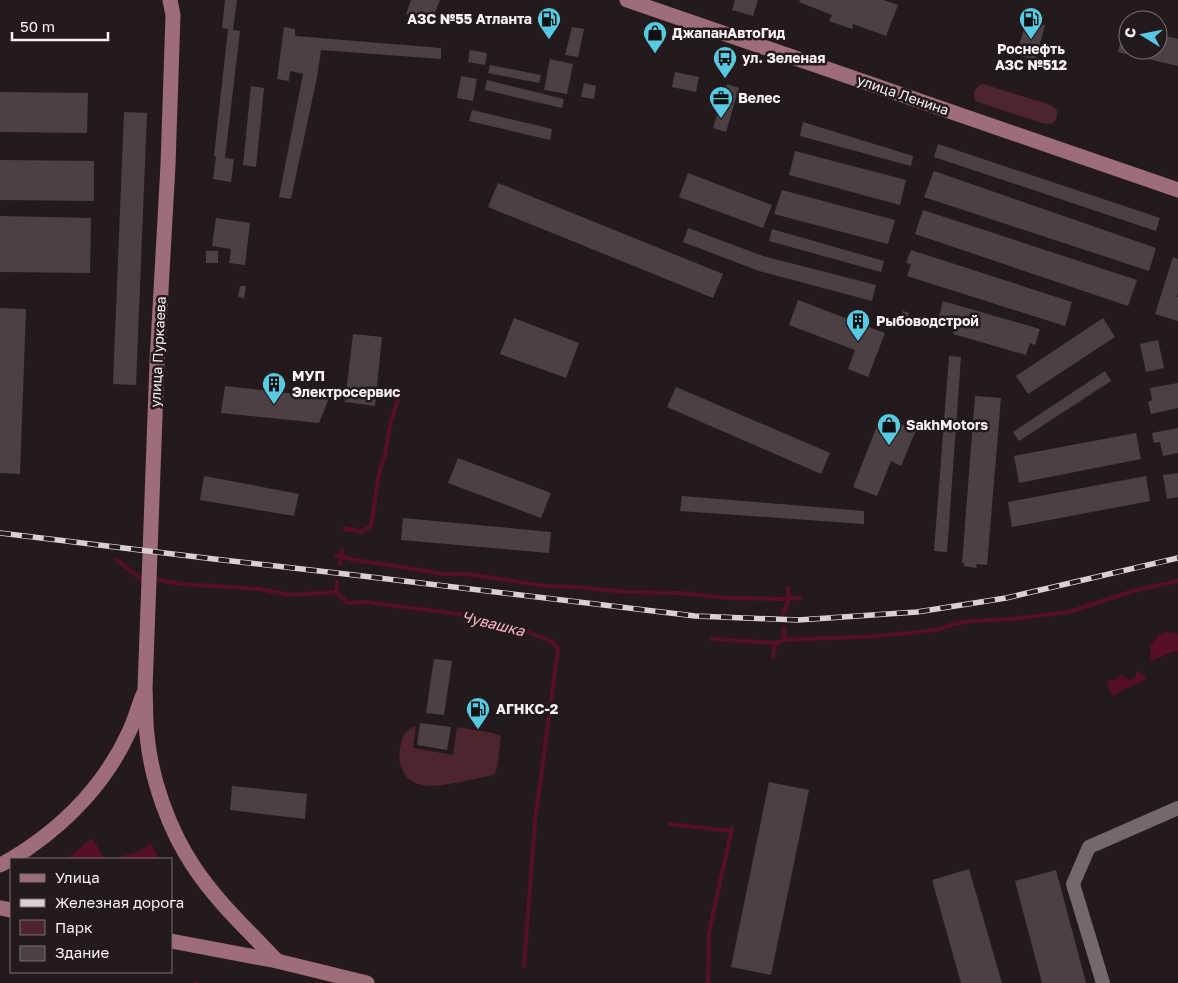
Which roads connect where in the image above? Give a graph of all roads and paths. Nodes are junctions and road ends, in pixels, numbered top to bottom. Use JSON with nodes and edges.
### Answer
{"nodes":[{"id":1,"x":179,"y":0,"type":"edge"},
{"id":2,"x":627,"y":0,"type":"edge"},
{"id":3,"x":172,"y":7,"type":"edge"},
{"id":4,"x":1178,"y":190,"type":"edge"},
{"id":5,"x":145,"y":689,"type":"junction"},
{"id":6,"x":1178,"y":808,"type":"edge"},
{"id":7,"x":12,"y":858,"type":"edge"},
{"id":8,"x":172,"y":941,"type":"edge"},
{"id":9,"x":277,"y":961,"type":"junction"},
{"id":10,"x":367,"y":983,"type":"edge"},
{"id":11,"x":1103,"y":983,"type":"edge"}],
"edges":[{"from":1,"to":3,"type":"main road","name":"улица Пуркаева"},
{"from":2,"to":4,"type":"main road","name":"улица Ленина"},
{"from":3,"to":5,"type":"main road","name":"улица Пуркаева"},
{"from":5,"to":7,"type":"main road"},
{"from":5,"to":9,"type":"main road"},
{"from":6,"to":11,"type":"street"},
{"from":8,"to":9,"type":"main road"},
{"from":9,"to":10,"type":"main road"}]}
